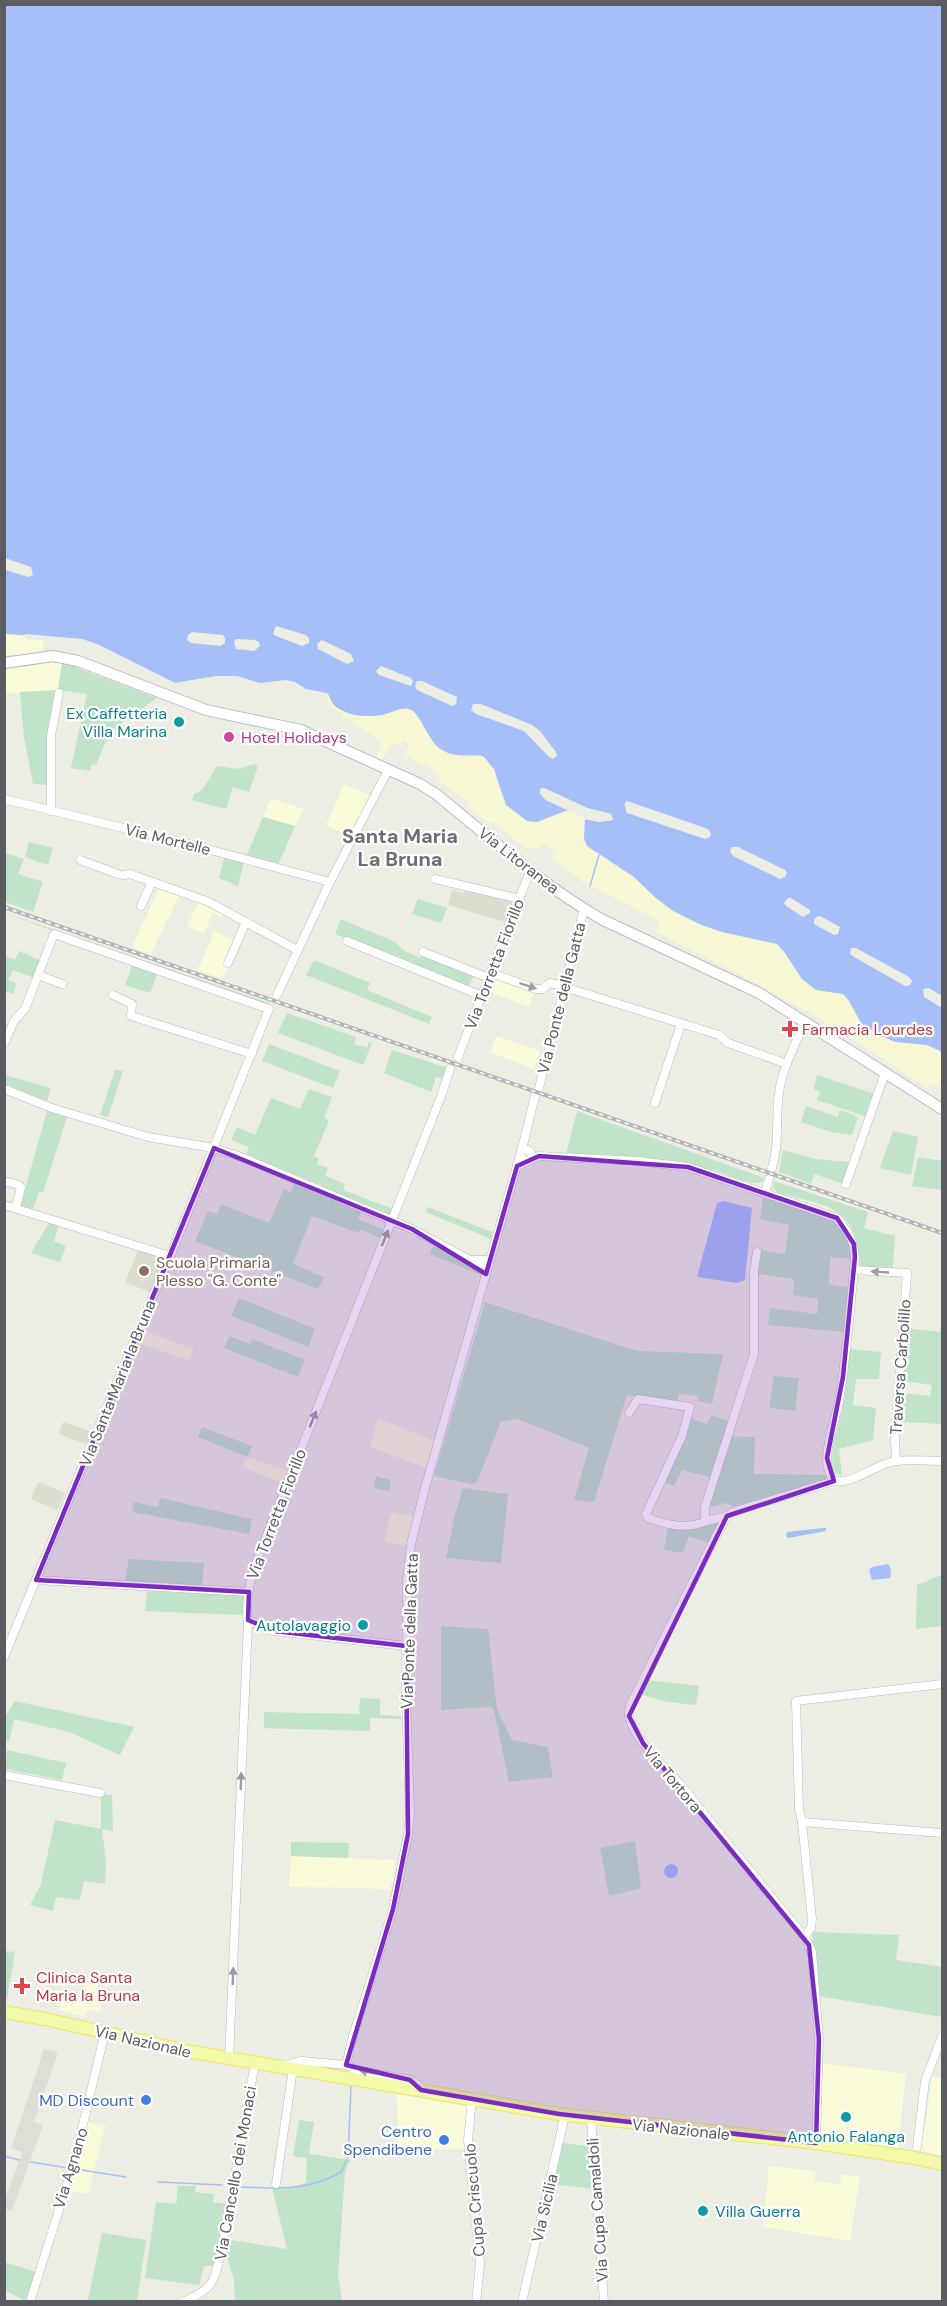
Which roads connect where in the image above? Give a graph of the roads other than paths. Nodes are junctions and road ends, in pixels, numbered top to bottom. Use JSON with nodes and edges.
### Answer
{"nodes":[{"id":1,"x":4,"y":663,"type":"edge"},
{"id":2,"x":59,"y":693,"type":"dead end"},
{"id":3,"x":388,"y":770,"type":"junction"},
{"id":4,"x":4,"y":799,"type":"edge"},
{"id":5,"x":51,"y":811,"type":"junction"},
{"id":6,"x":80,"y":860,"type":"dead end"},
{"id":7,"x":530,"y":871,"type":"junction"},
{"id":8,"x":435,"y":879,"type":"dead end"},
{"id":9,"x":152,"y":882,"type":"junction"},
{"id":10,"x":330,"y":882,"type":"junction"},
{"id":11,"x":520,"y":899,"type":"junction"},
{"id":12,"x":141,"y":906,"type":"dead end"},
{"id":13,"x":584,"y":909,"type":"junction"},
{"id":14,"x":246,"y":921,"type":"junction"},
{"id":15,"x":347,"y":941,"type":"dead end"},
{"id":16,"x":297,"y":950,"type":"junction"},
{"id":17,"x":423,"y":952,"type":"dead end"},
{"id":18,"x":228,"y":963,"type":"dead end"},
{"id":19,"x":38,"y":975,"type":"junction"},
{"id":20,"x":490,"y":976,"type":"junction"},
{"id":21,"x":62,"y":984,"type":"dead end"},
{"id":22,"x":564,"y":987,"type":"junction"},
{"id":23,"x":113,"y":995,"type":"dead end"},
{"id":24,"x":277,"y":995,"type":"dead end"},
{"id":25,"x":482,"y":996,"type":"junction"},
{"id":26,"x":805,"y":1022,"type":"junction"},
{"id":27,"x":681,"y":1024,"type":"junction"},
{"id":28,"x":5,"y":1042,"type":"edge"},
{"id":29,"x":252,"y":1054,"type":"junction"},
{"id":30,"x":458,"y":1057,"type":"dead end"},
{"id":31,"x":787,"y":1064,"type":"junction"},
{"id":32,"x":450,"y":1069,"type":"dead end"},
{"id":33,"x":885,"y":1073,"type":"junction"},
{"id":34,"x":539,"y":1088,"type":"dead end"},
{"id":35,"x":4,"y":1089,"type":"edge"},
{"id":36,"x":535,"y":1096,"type":"dead end"},
{"id":37,"x":655,"y":1103,"type":"dead end"},
{"id":38,"x":942,"y":1109,"type":"edge"},
{"id":39,"x":524,"y":1142,"type":"junction"},
{"id":40,"x":214,"y":1148,"type":"junction"},
{"id":41,"x":529,"y":1150,"type":"junction"},
{"id":42,"x":520,"y":1154,"type":"junction"},
{"id":43,"x":539,"y":1156,"type":"junction"},
{"id":44,"x":528,"y":1160,"type":"junction"},
{"id":45,"x":517,"y":1166,"type":"junction"},
{"id":46,"x":772,"y":1168,"type":"dead end"},
{"id":47,"x":769,"y":1179,"type":"dead end"},
{"id":48,"x":4,"y":1181,"type":"edge"},
{"id":49,"x":846,"y":1184,"type":"dead end"},
{"id":50,"x":765,"y":1192,"type":"junction"},
{"id":51,"x":4,"y":1205,"type":"edge"},
{"id":52,"x":16,"y":1208,"type":"junction"},
{"id":53,"x":392,"y":1220,"type":"junction"},
{"id":54,"x":757,"y":1252,"type":"dead end"},
{"id":55,"x":170,"y":1256,"type":"junction"},
{"id":56,"x":470,"y":1260,"type":"junction"},
{"id":57,"x":490,"y":1260,"type":"junction"},
{"id":58,"x":854,"y":1270,"type":"junction"},
{"id":59,"x":487,"y":1272,"type":"junction"},
{"id":60,"x":629,"y":1413,"type":"dead end"},
{"id":61,"x":896,"y":1461,"type":"junction"},
{"id":62,"x":942,"y":1461,"type":"edge"},
{"id":63,"x":834,"y":1481,"type":"junction"},
{"id":64,"x":727,"y":1516,"type":"junction"},
{"id":65,"x":706,"y":1521,"type":"junction"},
{"id":66,"x":36,"y":1580,"type":"junction"},
{"id":67,"x":248,"y":1592,"type":"junction"},
{"id":68,"x":248,"y":1620,"type":"junction"},
{"id":69,"x":406,"y":1646,"type":"junction"},
{"id":70,"x":4,"y":1657,"type":"edge"},
{"id":71,"x":942,"y":1684,"type":"edge"},
{"id":72,"x":4,"y":1775,"type":"edge"},
{"id":73,"x":100,"y":1793,"type":"dead end"},
{"id":74,"x":802,"y":1822,"type":"junction"},
{"id":75,"x":942,"y":1833,"type":"edge"},
{"id":76,"x":805,"y":1936,"type":"junction"},
{"id":77,"x":4,"y":2012,"type":"edge"},
{"id":78,"x":105,"y":2032,"type":"junction"},
{"id":79,"x":942,"y":2037,"type":"edge"},
{"id":80,"x":229,"y":2059,"type":"junction"},
{"id":81,"x":255,"y":2063,"type":"junction"},
{"id":82,"x":346,"y":2065,"type":"junction"},
{"id":83,"x":287,"y":2068,"type":"junction"},
{"id":84,"x":420,"y":2090,"type":"junction"},
{"id":85,"x":472,"y":2099,"type":"junction"},
{"id":86,"x":565,"y":2115,"type":"junction"},
{"id":87,"x":591,"y":2119,"type":"junction"},
{"id":88,"x":816,"y":2143,"type":"junction"},
{"id":89,"x":916,"y":2152,"type":"junction"},
{"id":90,"x":942,"y":2164,"type":"edge"},
{"id":91,"x":276,"y":2184,"type":"dead end"},
{"id":92,"x":30,"y":2301,"type":"edge"},
{"id":93,"x":183,"y":2301,"type":"edge"},
{"id":94,"x":476,"y":2301,"type":"edge"},
{"id":95,"x":522,"y":2301,"type":"edge"},
{"id":96,"x":604,"y":2301,"type":"edge"}],
"edges":[{"from":1,"to":3,"type":"street","name":"Via Litoranea"},
{"from":2,"to":5,"type":"street"},
{"from":3,"to":7,"type":"street","name":"Via Litoranea"},
{"from":3,"to":10,"type":"street"},
{"from":4,"to":5,"type":"street","name":"Via Mortelle"},
{"from":5,"to":10,"type":"street","name":"Via Mortelle"},
{"from":6,"to":9,"type":"street"},
{"from":7,"to":11,"type":"street","name":"Via Torretta Fiorillo"},
{"from":7,"to":13,"type":"street","name":"Via Litoranea"},
{"from":8,"to":11,"type":"street"},
{"from":9,"to":12,"type":"street"},
{"from":9,"to":14,"type":"street"},
{"from":10,"to":16,"type":"street"},
{"from":11,"to":20,"type":"street","name":"Via Torretta Fiorillo"},
{"from":13,"to":22,"type":"street","name":"Via Ponte della Gatta"},
{"from":13,"to":26,"type":"street","name":"Via Litoranea"},
{"from":14,"to":16,"type":"street"},
{"from":14,"to":18,"type":"street"},
{"from":15,"to":25,"type":"street"},
{"from":16,"to":24,"type":"street"},
{"from":17,"to":20,"type":"street"},
{"from":19,"to":21,"type":"street"},
{"from":19,"to":28,"type":"street"},
{"from":19,"to":29,"type":"street","name":"Via Santa Maria la Bruna"},
{"from":20,"to":22,"type":"street","one_way":true},
{"from":20,"to":25,"type":"street","name":"Via Torretta Fiorillo"},
{"from":22,"to":27,"type":"street"},
{"from":22,"to":34,"type":"street","name":"Via Ponte della Gatta"},
{"from":23,"to":29,"type":"street"},
{"from":25,"to":30,"type":"street","name":"Via Torretta Fiorillo"},
{"from":26,"to":31,"type":"street"},
{"from":26,"to":33,"type":"street","name":"Via Litoranea"},
{"from":27,"to":31,"type":"street"},
{"from":27,"to":37,"type":"street"},
{"from":29,"to":40,"type":"street","name":"Via Santa Maria la Bruna"},
{"from":31,"to":46,"type":"street"},
{"from":32,"to":53,"type":"street","name":"Via Torretta Fiorillo"},
{"from":33,"to":38,"type":"street","name":"Via Litoranea"},
{"from":33,"to":49,"type":"street"},
{"from":35,"to":40,"type":"street"},
{"from":36,"to":39,"type":"street","name":"Via Ponte della Gatta"},
{"from":39,"to":41,"type":"street"},
{"from":39,"to":42,"type":"street","name":"Via Ponte della Gatta"},
{"from":40,"to":53,"type":"street"},
{"from":40,"to":55,"type":"street","name":"Via Santa Maria la Bruna"},
{"from":41,"to":42,"type":"street"},
{"from":41,"to":43,"type":"street"},
{"from":41,"to":44,"type":"street"},
{"from":42,"to":44,"type":"street"},
{"from":42,"to":45,"type":"street","name":"Via Ponte della Gatta"},
{"from":43,"to":44,"type":"street"},
{"from":43,"to":50,"type":"street"},
{"from":44,"to":45,"type":"street"},
{"from":45,"to":57,"type":"street","name":"Via Ponte della Gatta"},
{"from":47,"to":50,"type":"street"},
{"from":48,"to":52,"type":"street"},
{"from":50,"to":58,"type":"street"},
{"from":51,"to":52,"type":"street"},
{"from":52,"to":55,"type":"street"},
{"from":53,"to":56,"type":"street"},
{"from":67,"to":53,"type":"street","name":"Via Torretta Fiorillo","one_way":true},
{"from":54,"to":65,"type":"street"},
{"from":55,"to":66,"type":"street","name":"Via Santa Maria la Bruna"},
{"from":56,"to":57,"type":"street"},
{"from":56,"to":59,"type":"street"},
{"from":57,"to":59,"type":"street","name":"Via Ponte della Gatta"},
{"from":61,"to":58,"type":"street","name":"Traversa Carbolillo","one_way":true},
{"from":58,"to":63,"type":"street"},
{"from":59,"to":69,"type":"street","name":"Via Ponte della Gatta"},
{"from":60,"to":65,"type":"street"},
{"from":61,"to":62,"type":"street"},
{"from":61,"to":63,"type":"street"},
{"from":63,"to":64,"type":"street"},
{"from":64,"to":65,"type":"street"},
{"from":64,"to":76,"type":"street","name":"Via Tortora"},
{"from":66,"to":67,"type":"street"},
{"from":66,"to":70,"type":"street","name":"Via Santa Maria la Bruna"},
{"from":67,"to":68,"type":"street","name":"Via Torretta Fiorillo"},
{"from":68,"to":69,"type":"street"},
{"from":80,"to":68,"type":"street","name":"Via Torretta Fiorillo","one_way":true},
{"from":69,"to":82,"type":"street","name":"Via Ponte della Gatta"},
{"from":71,"to":74,"type":"street"},
{"from":72,"to":73,"type":"street"},
{"from":74,"to":75,"type":"street"},
{"from":74,"to":76,"type":"street"},
{"from":76,"to":88,"type":"street","name":"Via Tortora"},
{"from":77,"to":78,"type":"main road","name":"Via Nazionale"},
{"from":78,"to":80,"type":"main road","name":"Via Nazionale"},
{"from":78,"to":92,"type":"street","name":"Via Agnano"},
{"from":79,"to":89,"type":"street"},
{"from":80,"to":81,"type":"main road","name":"Via Nazionale"},
{"from":81,"to":83,"type":"main road","name":"Via Nazionale"},
{"from":81,"to":93,"type":"street","name":"Via Cancello dei Monaci"},
{"from":82,"to":83,"type":"street","name":"Via Nazionale"},
{"from":84,"to":82,"type":"street","name":"Via Nazionale","one_way":true},
{"from":83,"to":84,"type":"main road","name":"Via Nazionale"},
{"from":83,"to":91,"type":"street"},
{"from":84,"to":85,"type":"main road","name":"Via Nazionale"},
{"from":85,"to":86,"type":"main road","name":"Via Nazionale"},
{"from":85,"to":94,"type":"street","name":"Cupa Criscuolo"},
{"from":86,"to":87,"type":"main road","name":"Via Nazionale"},
{"from":86,"to":95,"type":"street","name":"Via Sicilia"},
{"from":87,"to":88,"type":"main road","name":"Via Nazionale"},
{"from":87,"to":96,"type":"street","name":"Via Cupa Camaldoli"},
{"from":88,"to":89,"type":"main road","name":"Via Nazionale"},
{"from":89,"to":90,"type":"main road","name":"Via Nazionale"}]}
